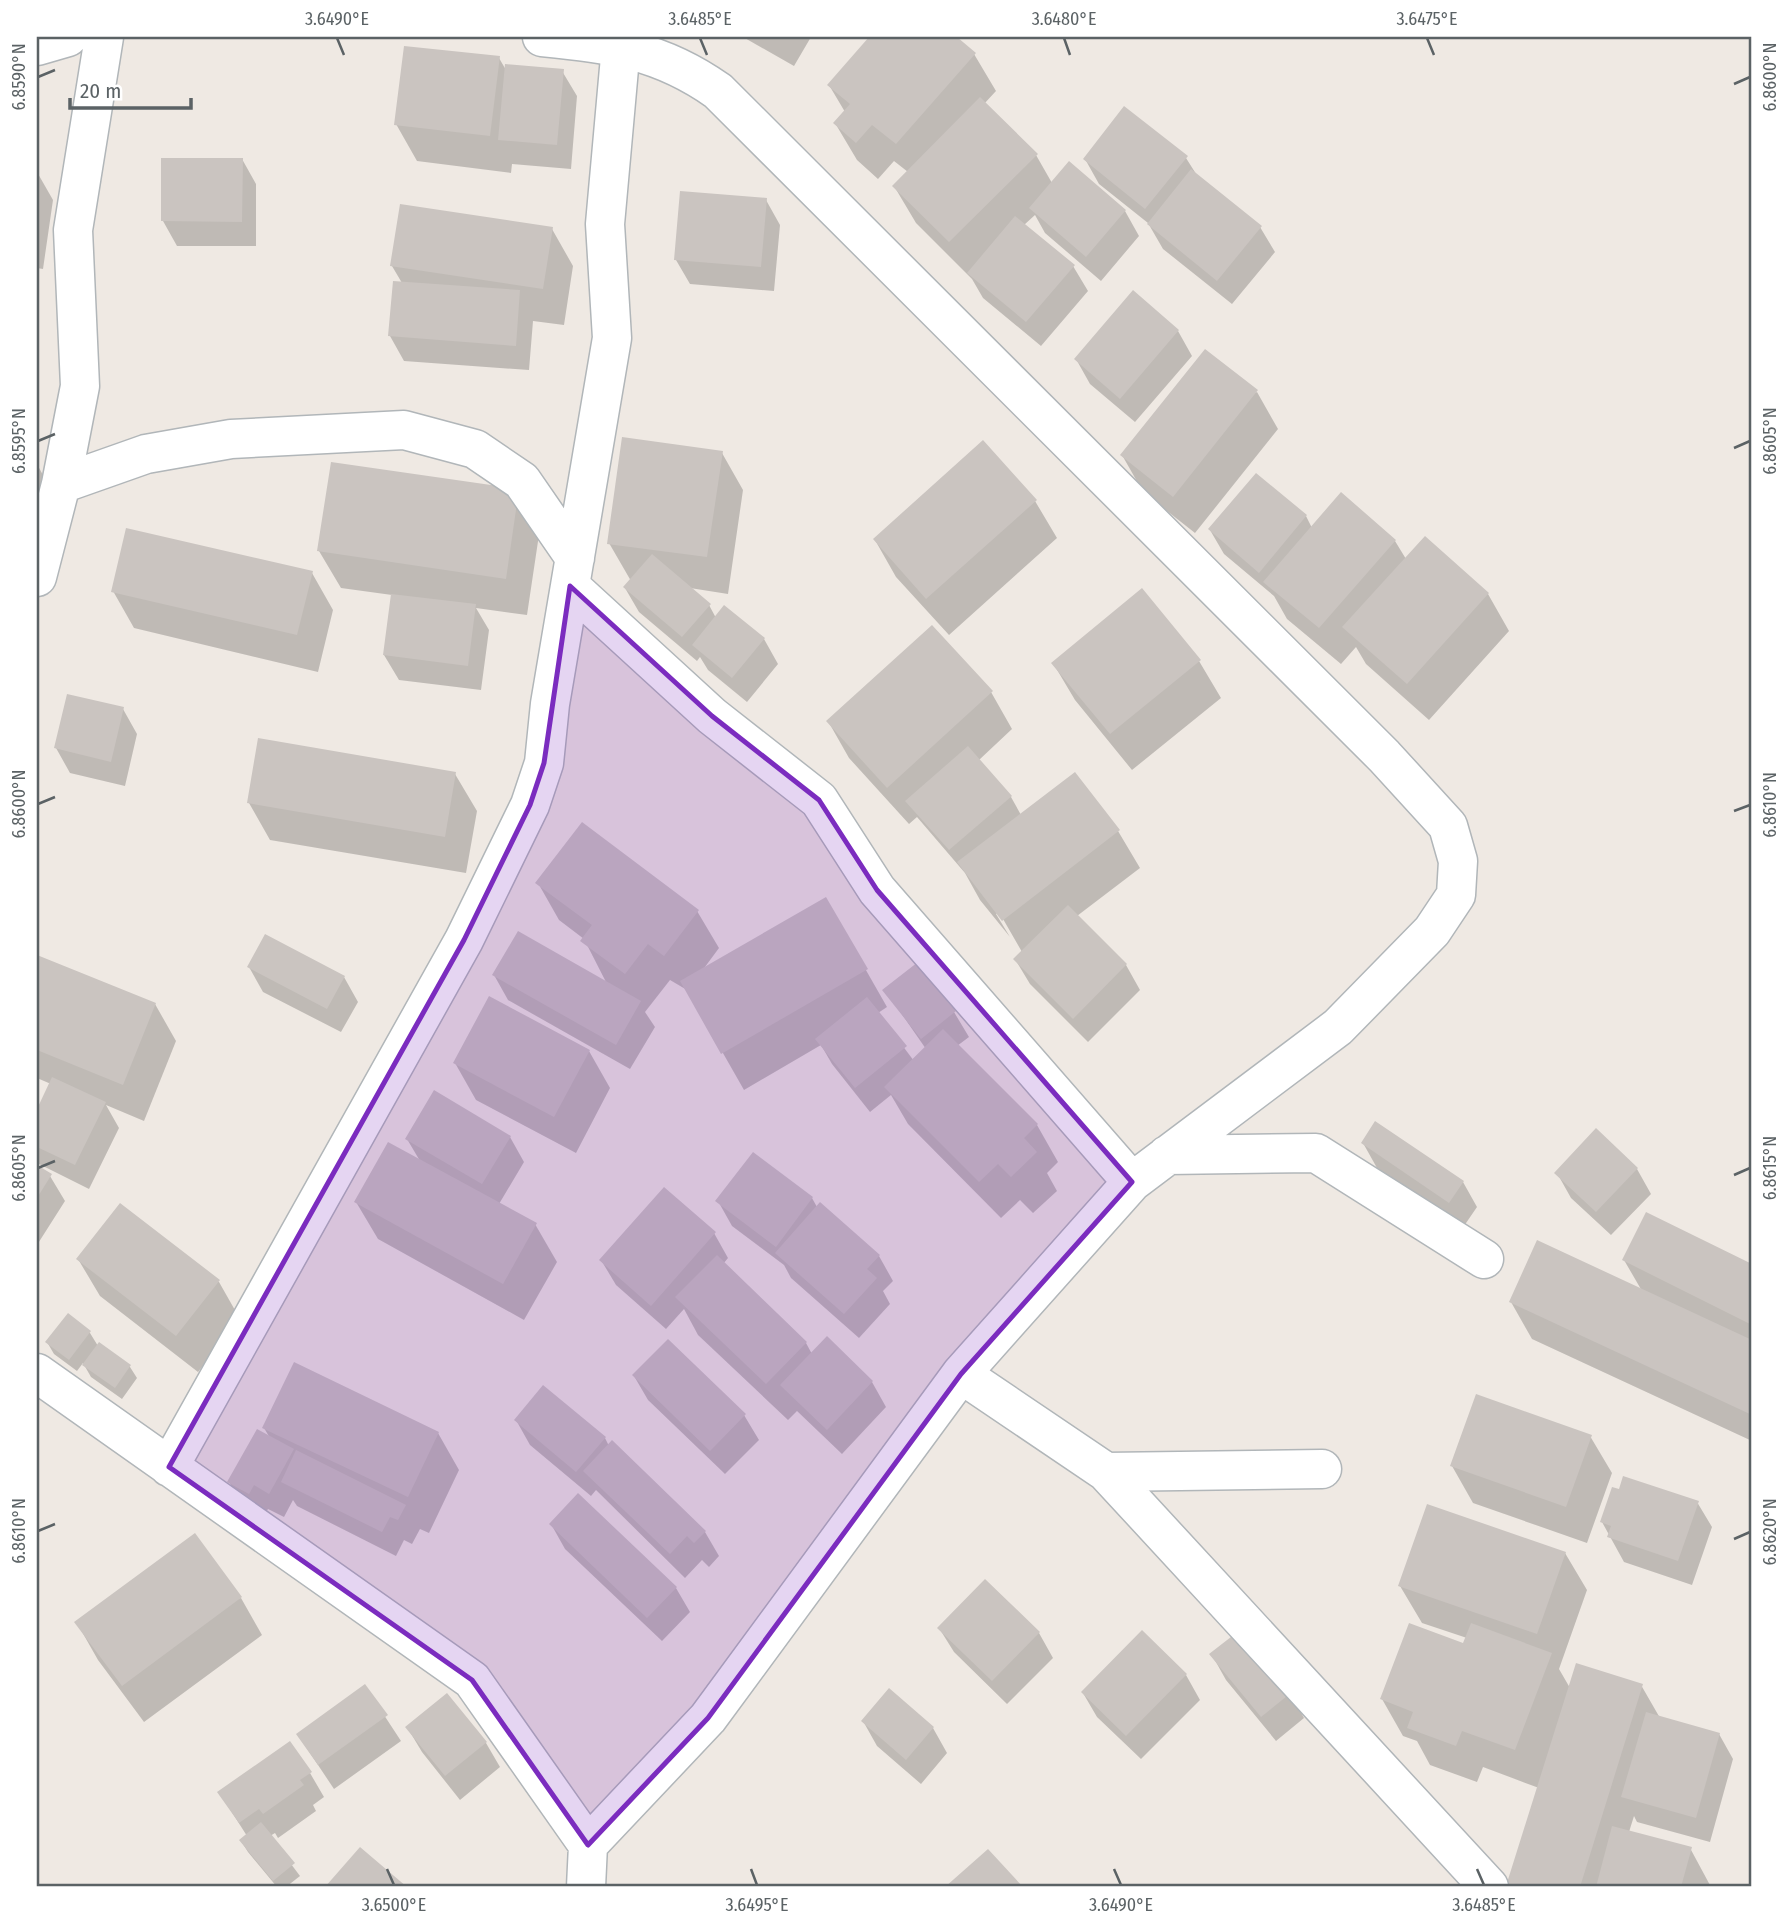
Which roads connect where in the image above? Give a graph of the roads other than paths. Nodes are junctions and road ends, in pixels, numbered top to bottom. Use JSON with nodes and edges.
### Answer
{"nodes":[{"id":1,"x":68,"y":37,"type":"edge"},
{"id":2,"x":104,"y":37,"type":"edge"},
{"id":3,"x":542,"y":37,"type":"edge"},
{"id":4,"x":37,"y":46,"type":"edge"},
{"id":5,"x":621,"y":46,"type":"junction"},
{"id":6,"x":61,"y":484,"type":"junction"},
{"id":7,"x":572,"y":572,"type":"junction"},
{"id":8,"x":37,"y":578,"type":"edge"},
{"id":9,"x":1167,"y":1156,"type":"junction"},
{"id":10,"x":1132,"y":1182,"type":"junction"},
{"id":11,"x":1484,"y":1259,"type":"dead end"},
{"id":12,"x":37,"y":1373,"type":"edge"},
{"id":13,"x":961,"y":1374,"type":"junction"},
{"id":14,"x":169,"y":1467,"type":"junction"},
{"id":15,"x":1322,"y":1469,"type":"dead end"},
{"id":16,"x":1106,"y":1472,"type":"junction"},
{"id":17,"x":588,"y":1845,"type":"junction"},
{"id":18,"x":586,"y":1887,"type":"edge"},
{"id":19,"x":1489,"y":1887,"type":"edge"}],
"edges":[{"from":1,"to":4,"type":"street"},
{"from":2,"to":6,"type":"street"},
{"from":3,"to":5,"type":"street"},
{"from":5,"to":7,"type":"street"},
{"from":5,"to":9,"type":"street"},
{"from":6,"to":7,"type":"street"},
{"from":6,"to":8,"type":"street"},
{"from":7,"to":10,"type":"street"},
{"from":7,"to":14,"type":"street"},
{"from":9,"to":10,"type":"street"},
{"from":9,"to":11,"type":"street"},
{"from":10,"to":13,"type":"street"},
{"from":12,"to":14,"type":"street"},
{"from":13,"to":16,"type":"street"},
{"from":13,"to":17,"type":"street"},
{"from":14,"to":17,"type":"street"},
{"from":15,"to":16,"type":"street"},
{"from":16,"to":19,"type":"street"},
{"from":17,"to":18,"type":"street"}]}
